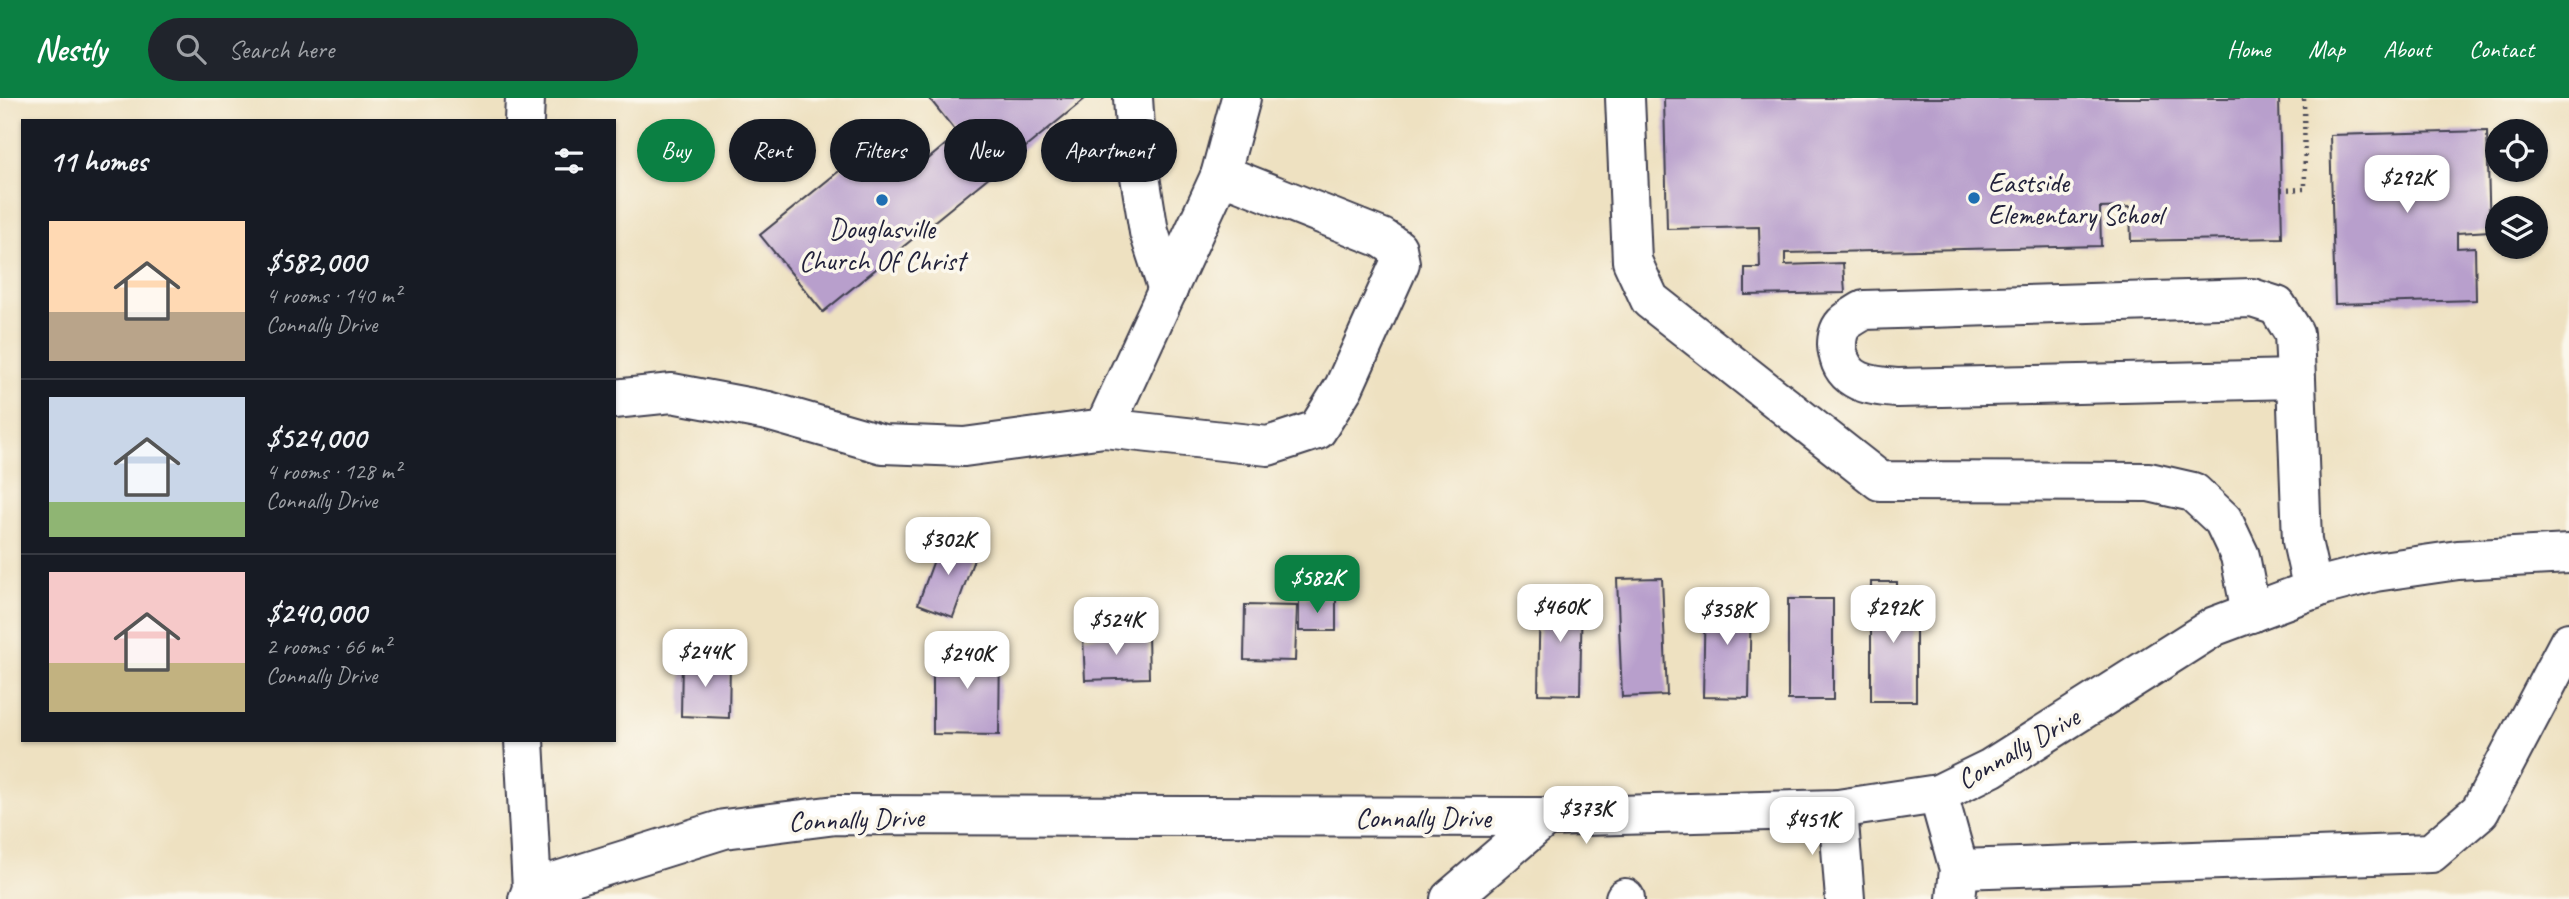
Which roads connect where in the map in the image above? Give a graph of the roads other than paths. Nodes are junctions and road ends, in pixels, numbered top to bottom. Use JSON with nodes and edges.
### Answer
{"nodes":[{"id":1,"x":525,"y":98,"type":"edge"},
{"id":2,"x":1133,"y":98,"type":"edge"},
{"id":3,"x":1241,"y":98,"type":"edge"},
{"id":4,"x":1625,"y":98,"type":"edge"},
{"id":5,"x":524,"y":119,"type":"edge"},
{"id":6,"x":1220,"y":176,"type":"junction"},
{"id":7,"x":1168,"y":290,"type":"junction"},
{"id":8,"x":2296,"y":379,"type":"junction"},
{"id":9,"x":616,"y":399,"type":"edge"},
{"id":10,"x":1104,"y":428,"type":"junction"},
{"id":11,"x":2569,"y":554,"type":"edge"},
{"id":12,"x":2313,"y":590,"type":"junction"},
{"id":13,"x":2251,"y":613,"type":"junction"},
{"id":14,"x":2569,"y":642,"type":"edge"},
{"id":15,"x":524,"y":742,"type":"edge"},
{"id":16,"x":1938,"y":794,"type":"junction"},
{"id":17,"x":1838,"y":809,"type":"junction"},
{"id":18,"x":1546,"y":817,"type":"junction"},
{"id":19,"x":1958,"y":884,"type":"edge"},
{"id":20,"x":530,"y":894,"type":"edge"},
{"id":21,"x":1450,"y":899,"type":"edge"},
{"id":22,"x":1845,"y":899,"type":"edge"}],
"edges":[{"from":1,"to":5,"type":"street"},
{"from":2,"to":7,"type":"street"},
{"from":3,"to":6,"type":"street"},
{"from":4,"to":13,"type":"street"},
{"from":6,"to":7,"type":"street"},
{"from":6,"to":10,"type":"street"},
{"from":7,"to":10,"type":"street"},
{"from":8,"to":8,"type":"street"},
{"from":8,"to":12,"type":"street"},
{"from":9,"to":10,"type":"street"},
{"from":11,"to":12,"type":"street","name":"Connally Drive"},
{"from":12,"to":13,"type":"street","name":"Connally Drive"},
{"from":13,"to":16,"type":"street","name":"Connally Drive"},
{"from":14,"to":19,"type":"street"},
{"from":15,"to":20,"type":"street"},
{"from":16,"to":17,"type":"street","name":"Connally Drive"},
{"from":16,"to":19,"type":"street"},
{"from":17,"to":18,"type":"street","name":"Connally Drive"},
{"from":17,"to":22,"type":"street"},
{"from":18,"to":20,"type":"street","name":"Connally Drive"},
{"from":18,"to":21,"type":"street"}]}
